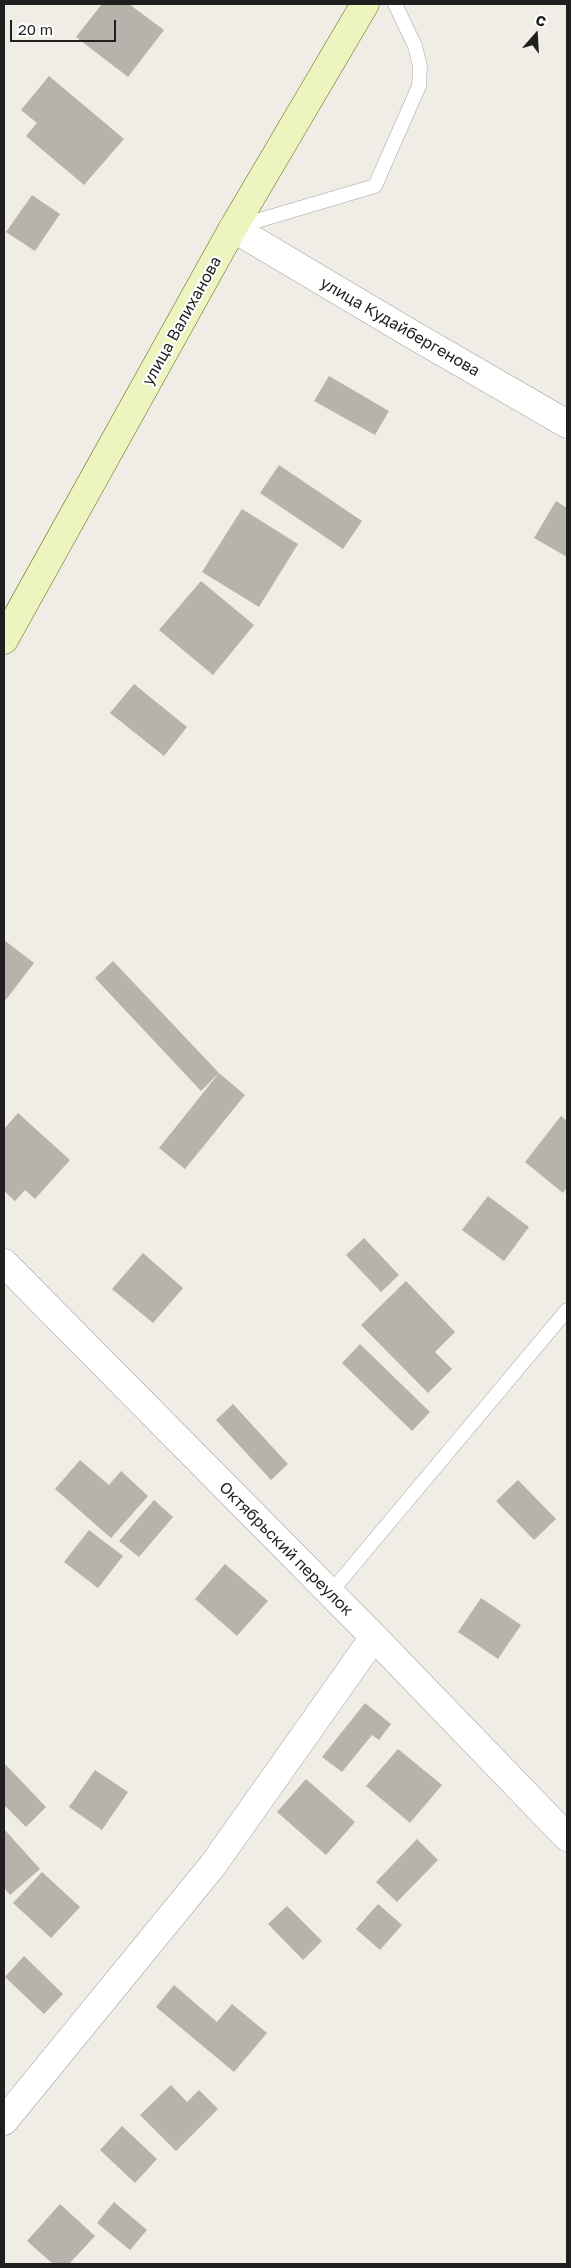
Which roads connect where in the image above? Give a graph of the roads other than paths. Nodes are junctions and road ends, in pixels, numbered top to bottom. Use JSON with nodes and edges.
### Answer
{"nodes":[{"id":1,"x":365,"y":4,"type":"edge"},
{"id":2,"x":395,"y":4,"type":"edge"},
{"id":3,"x":233,"y":228,"type":"junction"},
{"id":4,"x":567,"y":424,"type":"edge"},
{"id":5,"x":4,"y":640,"type":"edge"},
{"id":6,"x":4,"y":1263,"type":"edge"},
{"id":7,"x":567,"y":1310,"type":"edge"},
{"id":8,"x":330,"y":1593,"type":"junction"},
{"id":9,"x":374,"y":1637,"type":"junction"},
{"id":10,"x":567,"y":1836,"type":"edge"},
{"id":11,"x":4,"y":2121,"type":"edge"}],
"edges":[{"from":1,"to":3,"type":"main road","name":"улица Валиханова"},
{"from":2,"to":3,"type":"lane"},
{"from":3,"to":4,"type":"street","name":"улица Кудайбергенова"},
{"from":3,"to":5,"type":"main road","name":"улица Валиханова"},
{"from":6,"to":8,"type":"street","name":"Октябрьский переулок"},
{"from":7,"to":8,"type":"lane"},
{"from":8,"to":9,"type":"street","name":"Октябрьский переулок"},
{"from":9,"to":10,"type":"street","name":"Октябрьский переулок"},
{"from":9,"to":11,"type":"street"}]}
